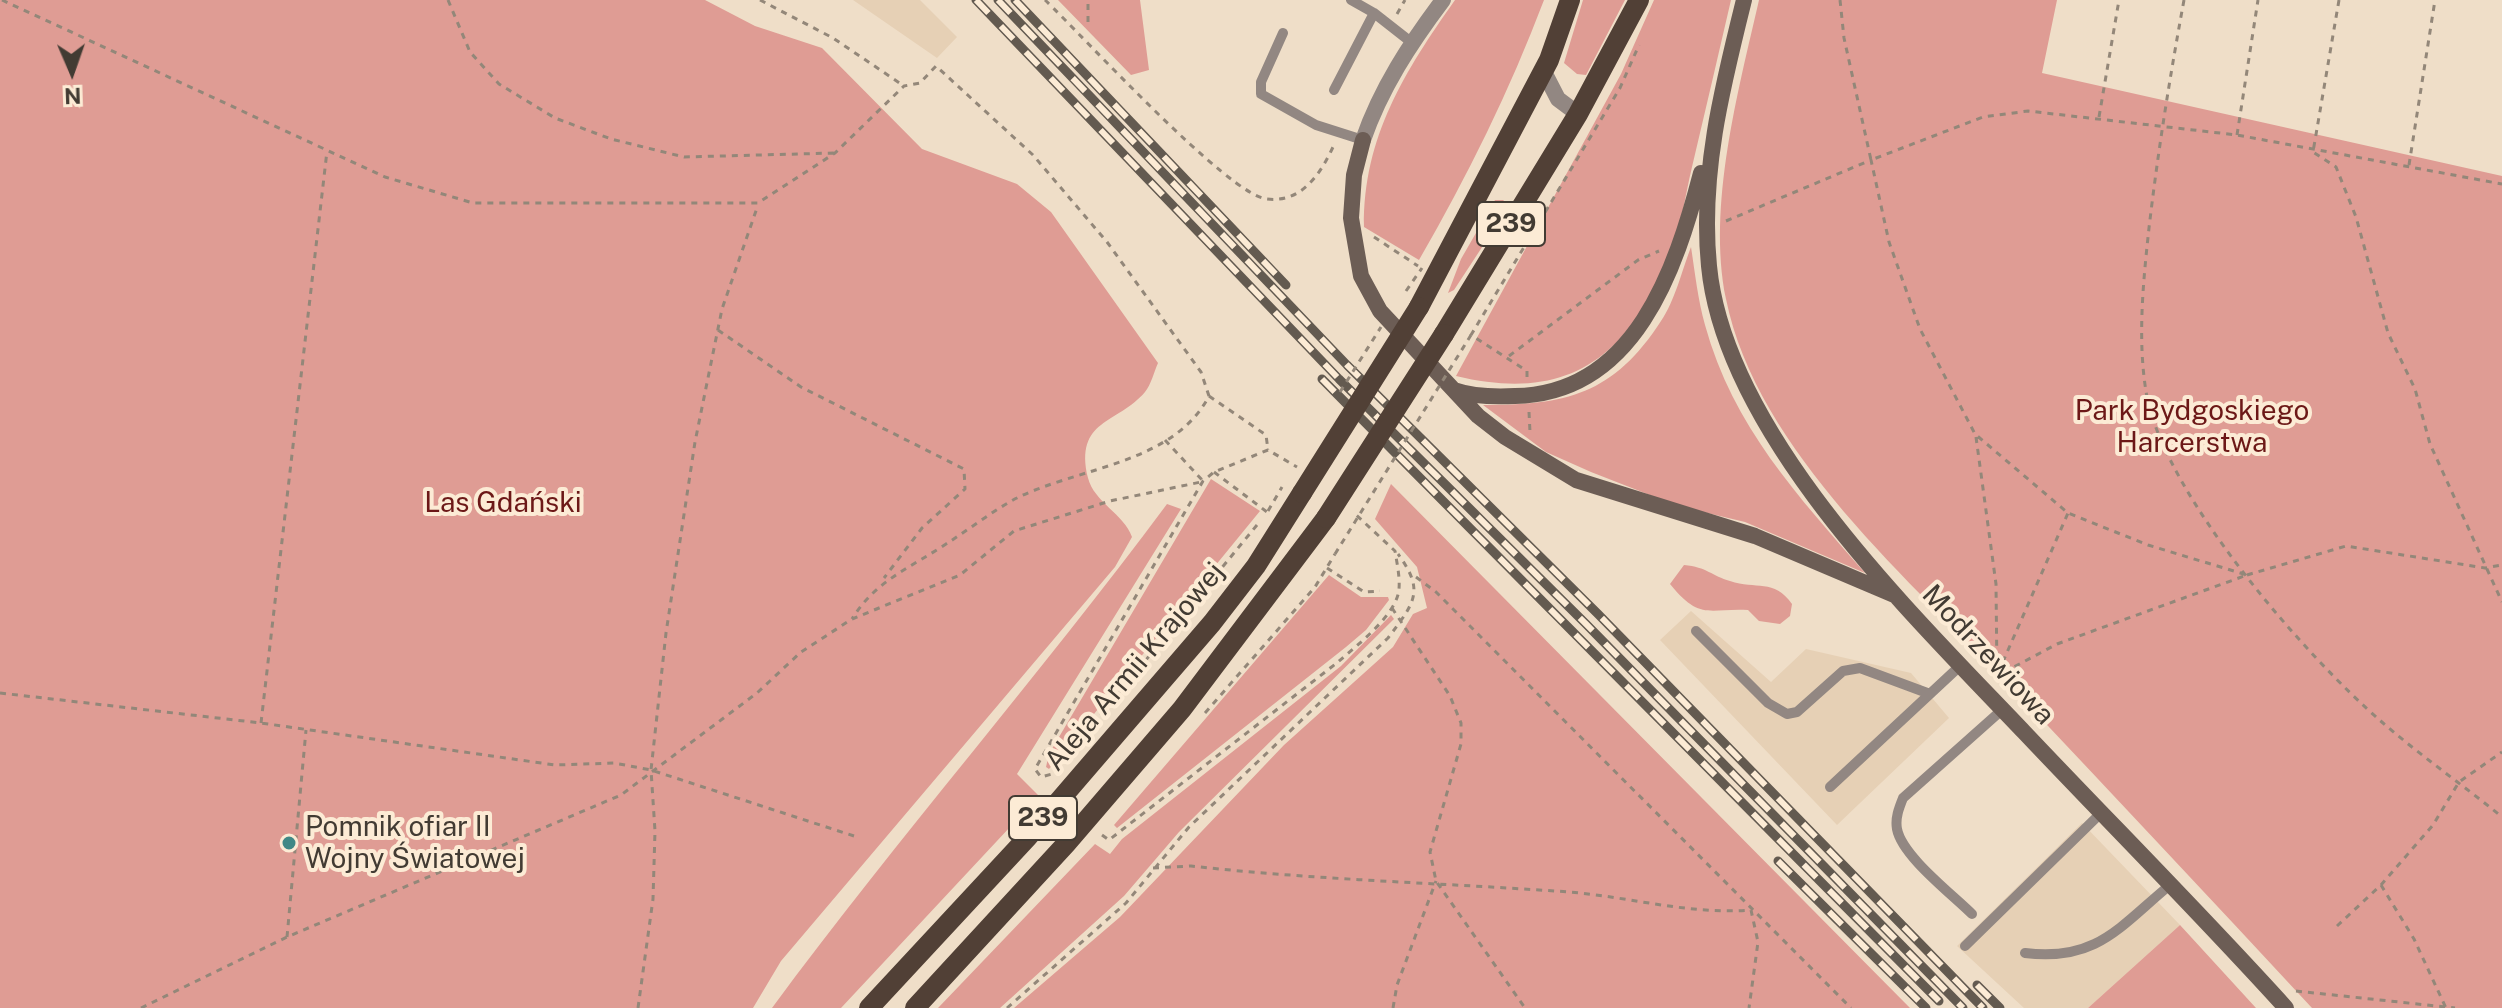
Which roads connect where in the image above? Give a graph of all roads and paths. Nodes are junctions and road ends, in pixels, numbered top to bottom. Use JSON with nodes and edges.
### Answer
{"nodes":[{"id":1,"x":2,"y":0,"type":"edge"},
{"id":2,"x":448,"y":0,"type":"edge"},
{"id":3,"x":760,"y":0,"type":"edge"},
{"id":4,"x":1045,"y":0,"type":"edge"},
{"id":5,"x":1088,"y":0,"type":"edge"},
{"id":6,"x":1351,"y":0,"type":"edge"},
{"id":7,"x":1443,"y":0,"type":"edge"},
{"id":8,"x":1570,"y":0,"type":"edge"},
{"id":9,"x":1639,"y":0,"type":"edge"},
{"id":10,"x":1744,"y":0,"type":"edge"},
{"id":11,"x":1840,"y":0,"type":"edge"},
{"id":12,"x":2119,"y":0,"type":"edge"},
{"id":13,"x":2184,"y":0,"type":"edge"},
{"id":14,"x":2258,"y":0,"type":"edge"},
{"id":15,"x":2339,"y":0,"type":"edge"},
{"id":16,"x":2435,"y":0,"type":"edge"},
{"id":17,"x":1374,"y":13,"type":"junction"},
{"id":18,"x":1088,"y":22,"type":"dead end"},
{"id":19,"x":1283,"y":33,"type":"dead end"},
{"id":20,"x":1411,"y":42,"type":"junction"},
{"id":21,"x":1543,"y":70,"type":"junction"},
{"id":22,"x":904,"y":86,"type":"junction"},
{"id":23,"x":1334,"y":90,"type":"dead end"},
{"id":24,"x":1578,"y":114,"type":"junction"},
{"id":25,"x":2099,"y":117,"type":"junction"},
{"id":26,"x":1714,"y":122,"type":"junction"},
{"id":27,"x":2161,"y":127,"type":"junction"},
{"id":28,"x":1340,"y":133,"type":"junction"},
{"id":29,"x":2237,"y":135,"type":"junction"},
{"id":30,"x":1363,"y":140,"type":"junction"},
{"id":31,"x":327,"y":151,"type":"junction"},
{"id":32,"x":2313,"y":152,"type":"junction"},
{"id":33,"x":835,"y":153,"type":"junction"},
{"id":34,"x":1871,"y":160,"type":"junction"},
{"id":35,"x":2409,"y":165,"type":"junction"},
{"id":36,"x":2502,"y":183,"type":"edge"},
{"id":37,"x":758,"y":203,"type":"junction"},
{"id":38,"x":1716,"y":226,"type":"dead end"},
{"id":39,"x":1367,"y":233,"type":"dead end"},
{"id":40,"x":1422,"y":268,"type":"dead end"},
{"id":41,"x":718,"y":330,"type":"junction"},
{"id":42,"x":1509,"y":356,"type":"dead end"},
{"id":43,"x":1449,"y":387,"type":"junction"},
{"id":44,"x":1209,"y":396,"type":"junction"},
{"id":45,"x":1975,"y":434,"type":"junction"},
{"id":46,"x":1165,"y":440,"type":"junction"},
{"id":47,"x":1268,"y":450,"type":"junction"},
{"id":48,"x":1287,"y":459,"type":"dead end"},
{"id":49,"x":1214,"y":472,"type":"junction"},
{"id":50,"x":1203,"y":481,"type":"junction"},
{"id":51,"x":2068,"y":513,"type":"junction"},
{"id":52,"x":1368,"y":525,"type":"dead end"},
{"id":53,"x":1395,"y":551,"type":"junction"},
{"id":54,"x":2502,"y":565,"type":"edge"},
{"id":55,"x":1326,"y":568,"type":"junction"},
{"id":56,"x":2485,"y":568,"type":"junction"},
{"id":57,"x":2247,"y":575,"type":"junction"},
{"id":58,"x":1414,"y":576,"type":"junction"},
{"id":59,"x":882,"y":582,"type":"junction"},
{"id":60,"x":1380,"y":591,"type":"dead end"},
{"id":61,"x":1899,"y":597,"type":"junction"},
{"id":62,"x":2502,"y":602,"type":"edge"},
{"id":63,"x":1392,"y":608,"type":"junction"},
{"id":64,"x":852,"y":619,"type":"junction"},
{"id":65,"x":1402,"y":621,"type":"junction"},
{"id":66,"x":1696,"y":631,"type":"dead end"},
{"id":67,"x":1961,"y":665,"type":"junction"},
{"id":68,"x":1997,"y":676,"type":"junction"},
{"id":69,"x":0,"y":693,"type":"edge"},
{"id":70,"x":1930,"y":694,"type":"junction"},
{"id":71,"x":2003,"y":709,"type":"junction"},
{"id":72,"x":1203,"y":716,"type":"dead end"},
{"id":73,"x":261,"y":723,"type":"junction"},
{"id":74,"x":306,"y":729,"type":"junction"},
{"id":75,"x":2502,"y":752,"type":"edge"},
{"id":76,"x":651,"y":770,"type":"junction"},
{"id":77,"x":2459,"y":782,"type":"junction"},
{"id":78,"x":1830,"y":787,"type":"dead end"},
{"id":79,"x":2101,"y":813,"type":"junction"},
{"id":80,"x":2502,"y":817,"type":"edge"},
{"id":81,"x":1101,"y":834,"type":"dead end"},
{"id":82,"x":854,"y":836,"type":"dead end"},
{"id":83,"x":1153,"y":868,"type":"junction"},
{"id":84,"x":1436,"y":881,"type":"junction"},
{"id":85,"x":2170,"y":885,"type":"junction"},
{"id":86,"x":2381,"y":885,"type":"junction"},
{"id":87,"x":1751,"y":910,"type":"junction"},
{"id":88,"x":1972,"y":914,"type":"dead end"},
{"id":89,"x":2337,"y":926,"type":"dead end"},
{"id":90,"x":287,"y":937,"type":"junction"},
{"id":91,"x":1965,"y":946,"type":"dead end"},
{"id":92,"x":2025,"y":953,"type":"dead end"},
{"id":93,"x":2269,"y":989,"type":"junction"},
{"id":94,"x":141,"y":1008,"type":"edge"},
{"id":95,"x":638,"y":1008,"type":"edge"},
{"id":96,"x":869,"y":1008,"type":"edge"},
{"id":97,"x":915,"y":1008,"type":"edge"},
{"id":98,"x":1007,"y":1008,"type":"edge"},
{"id":99,"x":1393,"y":1008,"type":"edge"},
{"id":100,"x":1525,"y":1008,"type":"edge"},
{"id":101,"x":1749,"y":1008,"type":"edge"},
{"id":102,"x":1851,"y":1008,"type":"edge"},
{"id":103,"x":2286,"y":1008,"type":"edge"},
{"id":104,"x":2445,"y":1008,"type":"edge"},
{"id":105,"x":2455,"y":1008,"type":"edge"}],
"edges":[{"from":1,"to":31,"type":"path"},
{"from":2,"to":33,"type":"path"},
{"from":3,"to":22,"type":"path"},
{"from":4,"to":28,"type":"path"},
{"from":5,"to":18,"type":"path"},
{"from":6,"to":17,"type":"lane"},
{"from":7,"to":20,"type":"street"},
{"from":8,"to":21,"type":"main road","number":"239"},
{"from":9,"to":24,"type":"main road","number":"239"},
{"from":10,"to":26,"type":"street"},
{"from":11,"to":34,"type":"path"},
{"from":12,"to":25,"type":"path"},
{"from":13,"to":27,"type":"path"},
{"from":14,"to":29,"type":"path"},
{"from":15,"to":32,"type":"path"},
{"from":16,"to":35,"type":"path"},
{"from":17,"to":20,"type":"lane"},
{"from":17,"to":23,"type":"lane"},
{"from":19,"to":28,"type":"lane"},
{"from":20,"to":30,"type":"street"},
{"from":21,"to":24,"type":"street"},
{"from":21,"to":96,"type":"main road","name":"Aleja Armii Krajowej","number":"239","bridge":true},
{"from":22,"to":33,"type":"path"},
{"from":22,"to":44,"type":"path"},
{"from":24,"to":97,"type":"main road","name":"Aleja Armii Krajowej","number":"239","bridge":true},
{"from":25,"to":27,"type":"path"},
{"from":25,"to":34,"type":"path"},
{"from":26,"to":43,"type":"street"},
{"from":26,"to":61,"type":"street"},
{"from":27,"to":29,"type":"path"},
{"from":27,"to":57,"type":"path"},
{"from":28,"to":30,"type":"lane"},
{"from":29,"to":32,"type":"path"},
{"from":30,"to":43,"type":"street","name":"Modrzewiowa"},
{"from":31,"to":37,"type":"path"},
{"from":31,"to":73,"type":"path"},
{"from":32,"to":35,"type":"path"},
{"from":32,"to":56,"type":"path"},
{"from":33,"to":37,"type":"path"},
{"from":34,"to":38,"type":"path"},
{"from":34,"to":45,"type":"path"},
{"from":35,"to":36,"type":"path"},
{"from":37,"to":41,"type":"path"},
{"from":39,"to":40,"type":"path"},
{"from":41,"to":59,"type":"path"},
{"from":41,"to":76,"type":"path"},
{"from":42,"to":55,"type":"path","bridge":true},
{"from":43,"to":61,"type":"street","name":"Modrzewiowa"},
{"from":44,"to":46,"type":"path"},
{"from":44,"to":47,"type":"path"},
{"from":45,"to":51,"type":"path"},
{"from":45,"to":68,"type":"path"},
{"from":46,"to":50,"type":"path"},
{"from":46,"to":59,"type":"path"},
{"from":47,"to":48,"type":"path"},
{"from":47,"to":49,"type":"path"},
{"from":49,"to":50,"type":"path"},
{"from":49,"to":50,"type":"path"},
{"from":50,"to":64,"type":"path"},
{"from":51,"to":57,"type":"path"},
{"from":51,"to":68,"type":"path"},
{"from":52,"to":53,"type":"path"},
{"from":53,"to":58,"type":"path"},
{"from":53,"to":63,"type":"path"},
{"from":54,"to":56,"type":"path"},
{"from":55,"to":60,"type":"path"},
{"from":55,"to":72,"type":"path"},
{"from":56,"to":57,"type":"path"},
{"from":56,"to":62,"type":"path"},
{"from":57,"to":68,"type":"path"},
{"from":57,"to":77,"type":"path"},
{"from":58,"to":65,"type":"path"},
{"from":58,"to":87,"type":"path"},
{"from":59,"to":64,"type":"path"},
{"from":61,"to":67,"type":"street","name":"Modrzewiowa"},
{"from":63,"to":65,"type":"path"},
{"from":63,"to":81,"type":"path"},
{"from":64,"to":76,"type":"path"},
{"from":65,"to":83,"type":"path"},
{"from":65,"to":84,"type":"path"},
{"from":66,"to":70,"type":"lane"},
{"from":67,"to":70,"type":"lane"},
{"from":67,"to":71,"type":"street","name":"Modrzewiowa"},
{"from":69,"to":73,"type":"path"},
{"from":70,"to":78,"type":"lane"},
{"from":71,"to":79,"type":"street","name":"Modrzewiowa"},
{"from":71,"to":88,"type":"lane"},
{"from":73,"to":74,"type":"path"},
{"from":74,"to":76,"type":"path"},
{"from":74,"to":90,"type":"path"},
{"from":75,"to":77,"type":"path"},
{"from":76,"to":82,"type":"path"},
{"from":76,"to":90,"type":"path"},
{"from":76,"to":95,"type":"path"},
{"from":77,"to":80,"type":"path"},
{"from":77,"to":86,"type":"path"},
{"from":79,"to":85,"type":"street","name":"Modrzewiowa"},
{"from":79,"to":91,"type":"lane"},
{"from":83,"to":84,"type":"path"},
{"from":83,"to":98,"type":"path"},
{"from":84,"to":87,"type":"path"},
{"from":84,"to":99,"type":"path"},
{"from":84,"to":100,"type":"path"},
{"from":85,"to":92,"type":"lane"},
{"from":85,"to":93,"type":"street","name":"Modrzewiowa"},
{"from":86,"to":89,"type":"path"},
{"from":86,"to":104,"type":"path"},
{"from":87,"to":101,"type":"path"},
{"from":87,"to":102,"type":"path"},
{"from":90,"to":94,"type":"path"},
{"from":93,"to":103,"type":"street","name":"Modrzewiowa"},
{"from":93,"to":104,"type":"path"},
{"from":104,"to":105,"type":"path"}]}
